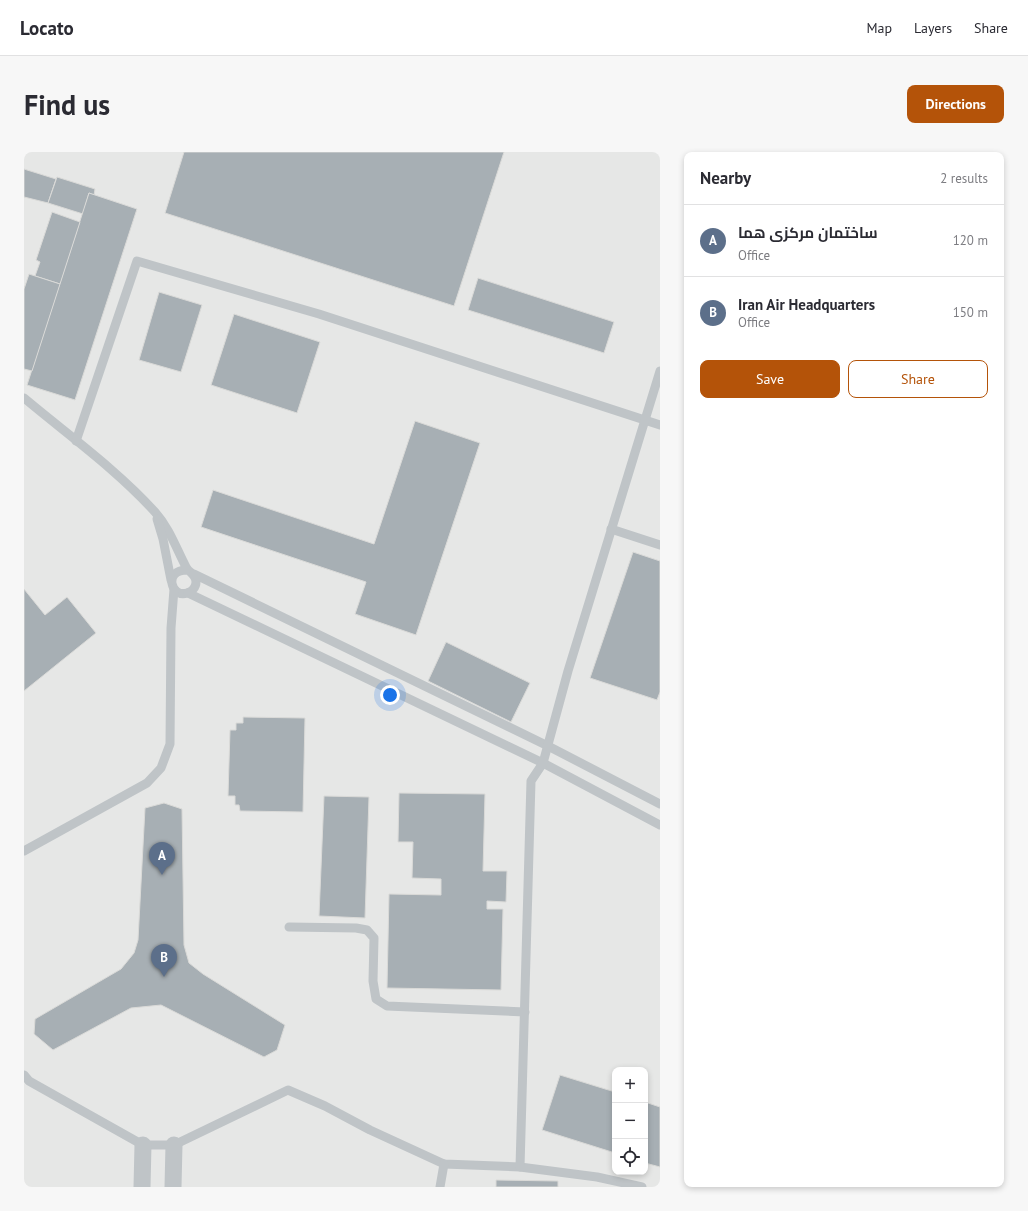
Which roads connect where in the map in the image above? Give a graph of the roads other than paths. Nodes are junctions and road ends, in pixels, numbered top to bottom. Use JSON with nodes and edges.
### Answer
{"nodes":[{"id":1,"x":660,"y":371,"type":"edge"},
{"id":2,"x":24,"y":398,"type":"edge"},
{"id":3,"x":644,"y":420,"type":"junction"},
{"id":4,"x":660,"y":425,"type":"edge"},
{"id":5,"x":76,"y":441,"type":"junction"},
{"id":6,"x":156,"y":514,"type":"junction"},
{"id":7,"x":612,"y":529,"type":"junction"},
{"id":8,"x":660,"y":545,"type":"edge"},
{"id":9,"x":190,"y":572,"type":"junction"},
{"id":10,"x":173,"y":585,"type":"junction"},
{"id":11,"x":188,"y":593,"type":"junction"},
{"id":12,"x":548,"y":746,"type":"junction"},
{"id":13,"x":543,"y":763,"type":"junction"},
{"id":14,"x":660,"y":804,"type":"edge"},
{"id":15,"x":660,"y":825,"type":"edge"},
{"id":16,"x":24,"y":851,"type":"edge"},
{"id":17,"x":289,"y":927,"type":"dead end"},
{"id":18,"x":525,"y":1012,"type":"junction"},
{"id":19,"x":24,"y":1075,"type":"edge"},
{"id":20,"x":143,"y":1145,"type":"junction"},
{"id":21,"x":174,"y":1145,"type":"junction"},
{"id":22,"x":444,"y":1164,"type":"junction"},
{"id":23,"x":520,"y":1167,"type":"junction"},
{"id":24,"x":142,"y":1187,"type":"edge"},
{"id":25,"x":172,"y":1187,"type":"edge"},
{"id":26,"x":440,"y":1187,"type":"edge"},
{"id":27,"x":642,"y":1187,"type":"edge"}],
"edges":[{"from":1,"to":3,"type":"lane"},
{"from":2,"to":5,"type":"lane"},
{"from":3,"to":4,"type":"lane"},
{"from":3,"to":5,"type":"lane"},
{"from":3,"to":7,"type":"lane"},
{"from":5,"to":6,"type":"lane"},
{"from":6,"to":9,"type":"lane"},
{"from":6,"to":10,"type":"lane"},
{"from":7,"to":8,"type":"lane"},
{"from":7,"to":12,"type":"lane"},
{"from":9,"to":10,"type":"lane"},
{"from":9,"to":11,"type":"lane"},
{"from":9,"to":12,"type":"lane"},
{"from":10,"to":11,"type":"lane"},
{"from":10,"to":16,"type":"lane"},
{"from":11,"to":13,"type":"lane"},
{"from":12,"to":13,"type":"lane"},
{"from":12,"to":14,"type":"lane"},
{"from":13,"to":15,"type":"lane"},
{"from":13,"to":18,"type":"lane"},
{"from":17,"to":18,"type":"lane"},
{"from":18,"to":23,"type":"lane"},
{"from":19,"to":20,"type":"lane"},
{"from":20,"to":21,"type":"lane"},
{"from":20,"to":24,"type":"street"},
{"from":21,"to":22,"type":"lane"},
{"from":21,"to":25,"type":"street"},
{"from":22,"to":23,"type":"lane"},
{"from":22,"to":26,"type":"lane"},
{"from":23,"to":27,"type":"lane"}]}
